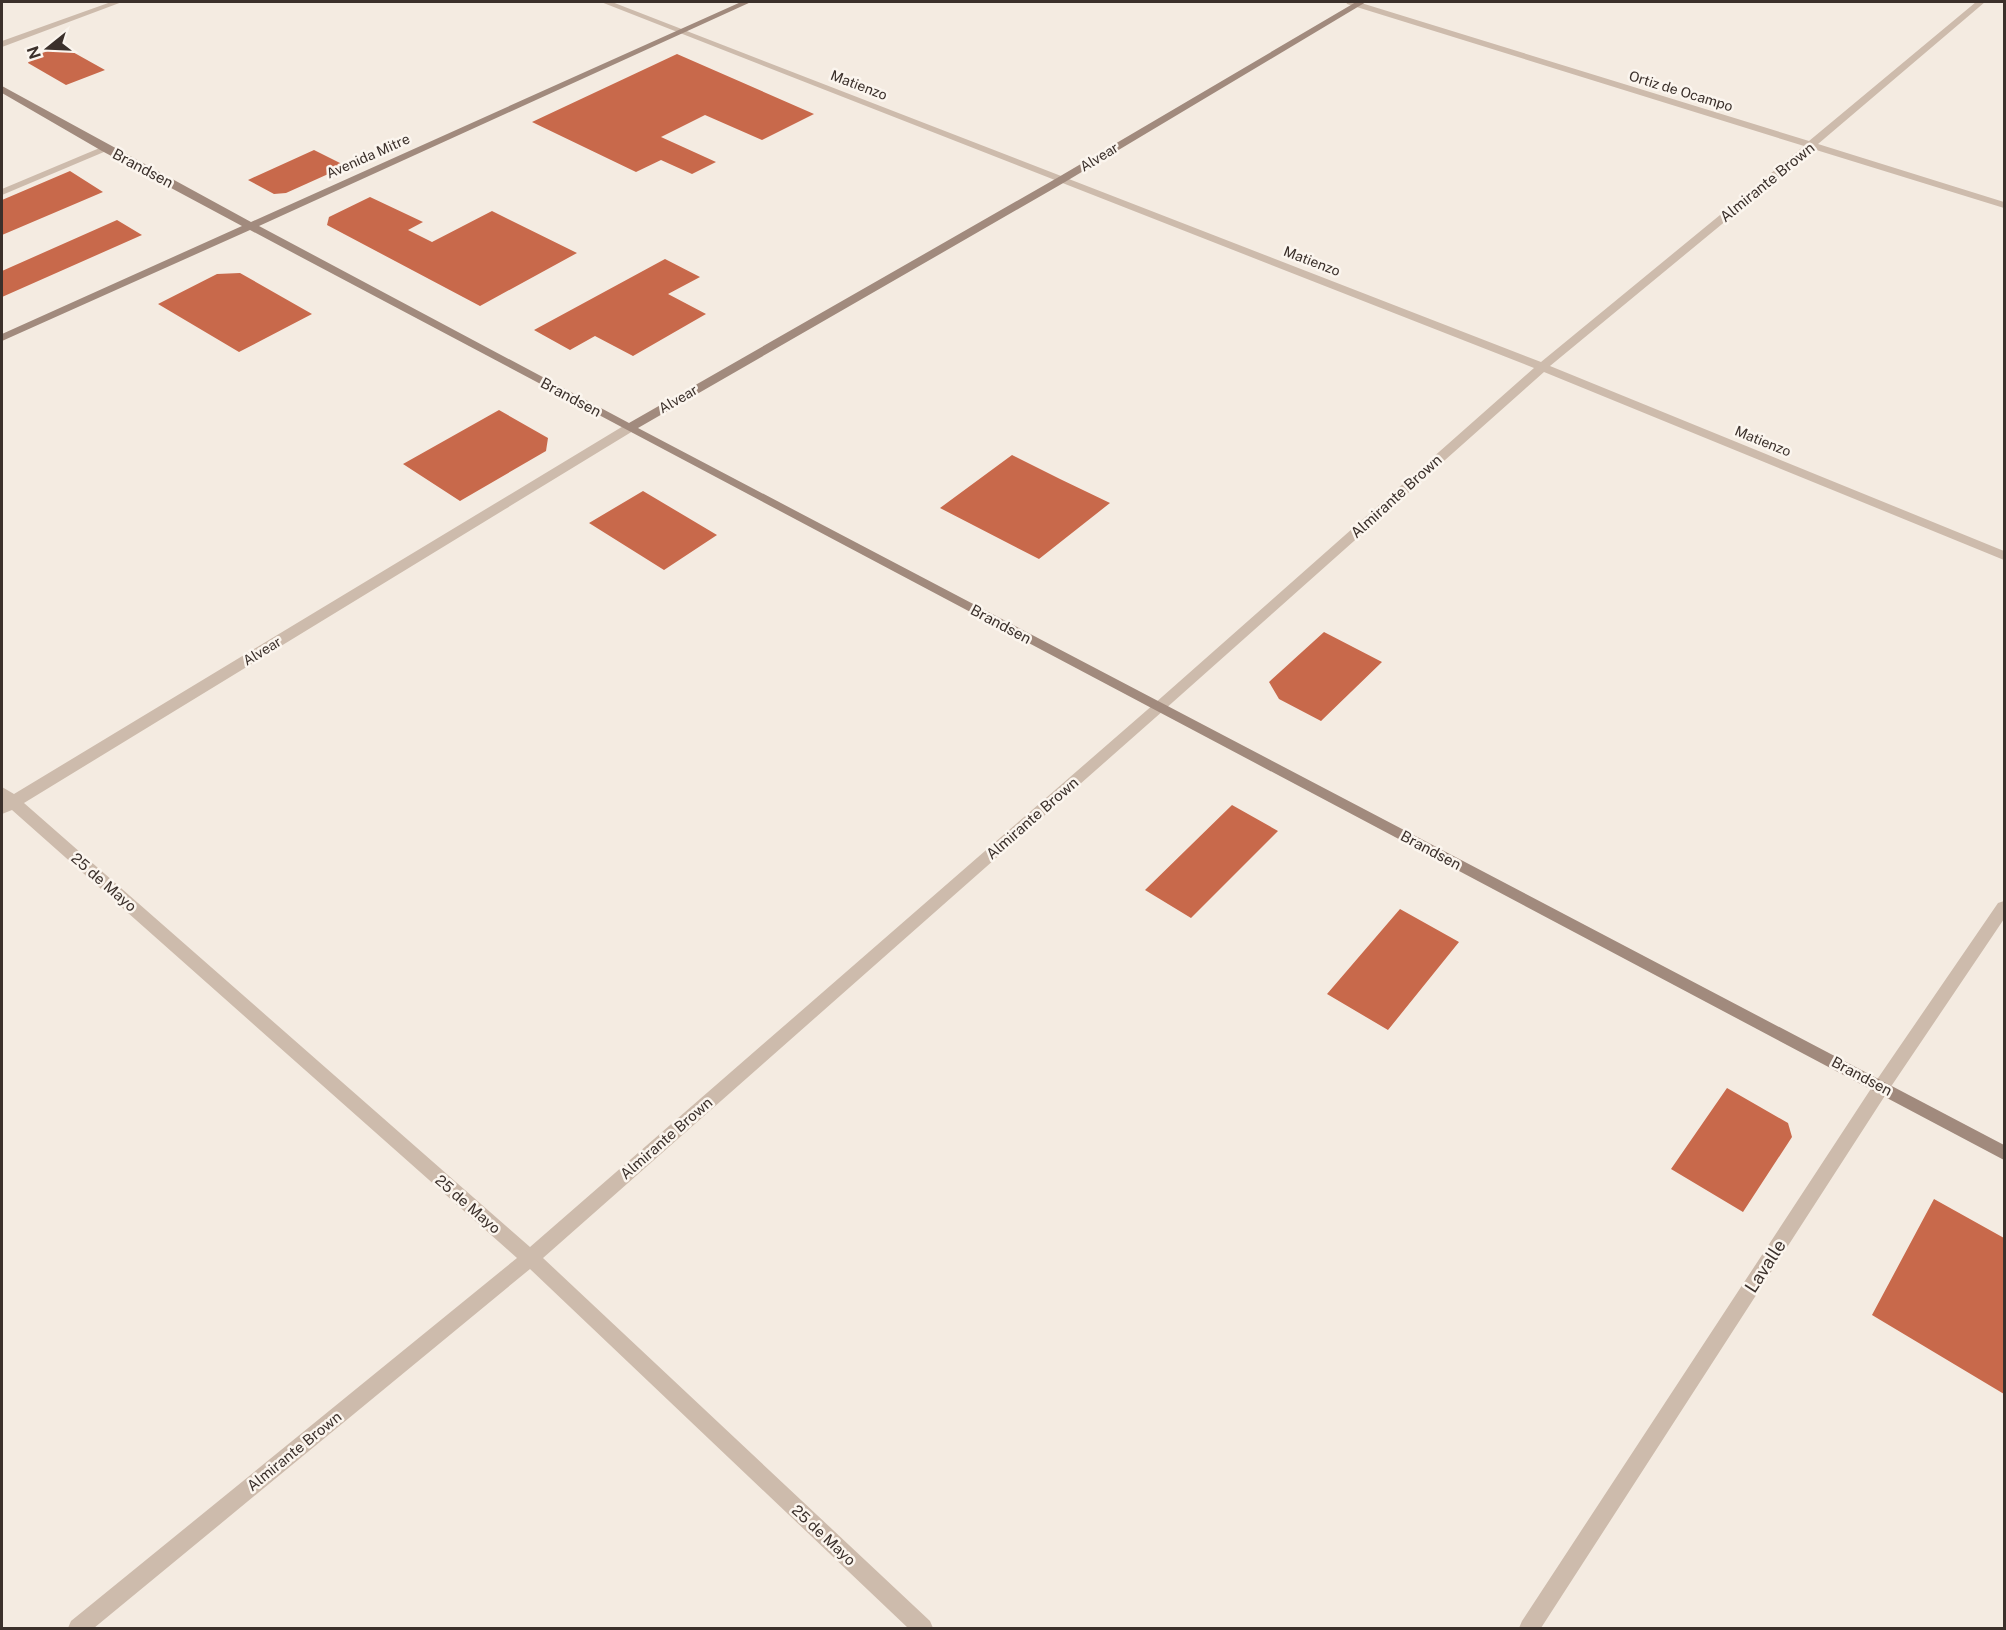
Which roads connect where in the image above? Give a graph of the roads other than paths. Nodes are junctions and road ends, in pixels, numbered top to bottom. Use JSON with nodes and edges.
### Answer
{"nodes":[{"id":1,"x":118,"y":2,"type":"edge"},
{"id":2,"x":605,"y":2,"type":"edge"},
{"id":3,"x":747,"y":2,"type":"edge"},
{"id":4,"x":1357,"y":2,"type":"edge"},
{"id":5,"x":1981,"y":2,"type":"edge"},
{"id":6,"x":680,"y":32,"type":"junction"},
{"id":7,"x":2,"y":44,"type":"edge"},
{"id":8,"x":2,"y":89,"type":"edge"},
{"id":9,"x":1811,"y":145,"type":"junction"},
{"id":10,"x":106,"y":149,"type":"junction"},
{"id":11,"x":1061,"y":180,"type":"junction"},
{"id":12,"x":2,"y":192,"type":"edge"},
{"id":13,"x":2004,"y":206,"type":"edge"},
{"id":14,"x":249,"y":225,"type":"junction"},
{"id":15,"x":2,"y":338,"type":"edge"},
{"id":16,"x":1542,"y":366,"type":"junction"},
{"id":17,"x":629,"y":428,"type":"junction"},
{"id":18,"x":2004,"y":556,"type":"edge"},
{"id":19,"x":1159,"y":708,"type":"junction"},
{"id":20,"x":5,"y":801,"type":"edge"},
{"id":21,"x":2004,"y":907,"type":"edge"},
{"id":22,"x":1882,"y":1086,"type":"junction"},
{"id":23,"x":2004,"y":1153,"type":"edge"},
{"id":24,"x":530,"y":1258,"type":"junction"},
{"id":25,"x":78,"y":1629,"type":"edge"},
{"id":26,"x":923,"y":1629,"type":"edge"},
{"id":27,"x":1529,"y":1629,"type":"edge"}],
"edges":[{"from":1,"to":7,"type":"street"},
{"from":2,"to":6,"type":"street","name":"Matienzo"},
{"from":3,"to":6,"type":"main road","name":"Avenida Mitre"},
{"from":4,"to":9,"type":"street","name":"Ortiz de Ocampo"},
{"from":4,"to":11,"type":"main road","name":"Alvear"},
{"from":5,"to":9,"type":"street","name":"Almirante Brown"},
{"from":6,"to":11,"type":"street","name":"Matienzo"},
{"from":6,"to":14,"type":"main road","name":"Avenida Mitre"},
{"from":8,"to":10,"type":"main road","name":"Brandsen"},
{"from":9,"to":13,"type":"street","name":"Ortiz de Ocampo"},
{"from":9,"to":16,"type":"street","name":"Almirante Brown"},
{"from":10,"to":12,"type":"street"},
{"from":10,"to":14,"type":"main road","name":"Brandsen"},
{"from":11,"to":16,"type":"street","name":"Matienzo"},
{"from":11,"to":17,"type":"main road","name":"Alvear"},
{"from":14,"to":15,"type":"main road","name":"Avenida Mitre"},
{"from":14,"to":17,"type":"main road","name":"Brandsen"},
{"from":16,"to":18,"type":"street","name":"Matienzo"},
{"from":16,"to":19,"type":"street","name":"Almirante Brown"},
{"from":17,"to":19,"type":"main road","name":"Brandsen"},
{"from":17,"to":20,"type":"street","name":"Alvear"},
{"from":19,"to":22,"type":"main road","name":"Brandsen"},
{"from":19,"to":24,"type":"street","name":"Almirante Brown"},
{"from":20,"to":24,"type":"street","name":"25 de Mayo"},
{"from":21,"to":22,"type":"street","name":"Lavalle"},
{"from":22,"to":23,"type":"main road","name":"Brandsen"},
{"from":22,"to":27,"type":"street","name":"Lavalle"},
{"from":24,"to":25,"type":"street","name":"Almirante Brown"},
{"from":24,"to":26,"type":"street","name":"25 de Mayo"}]}
